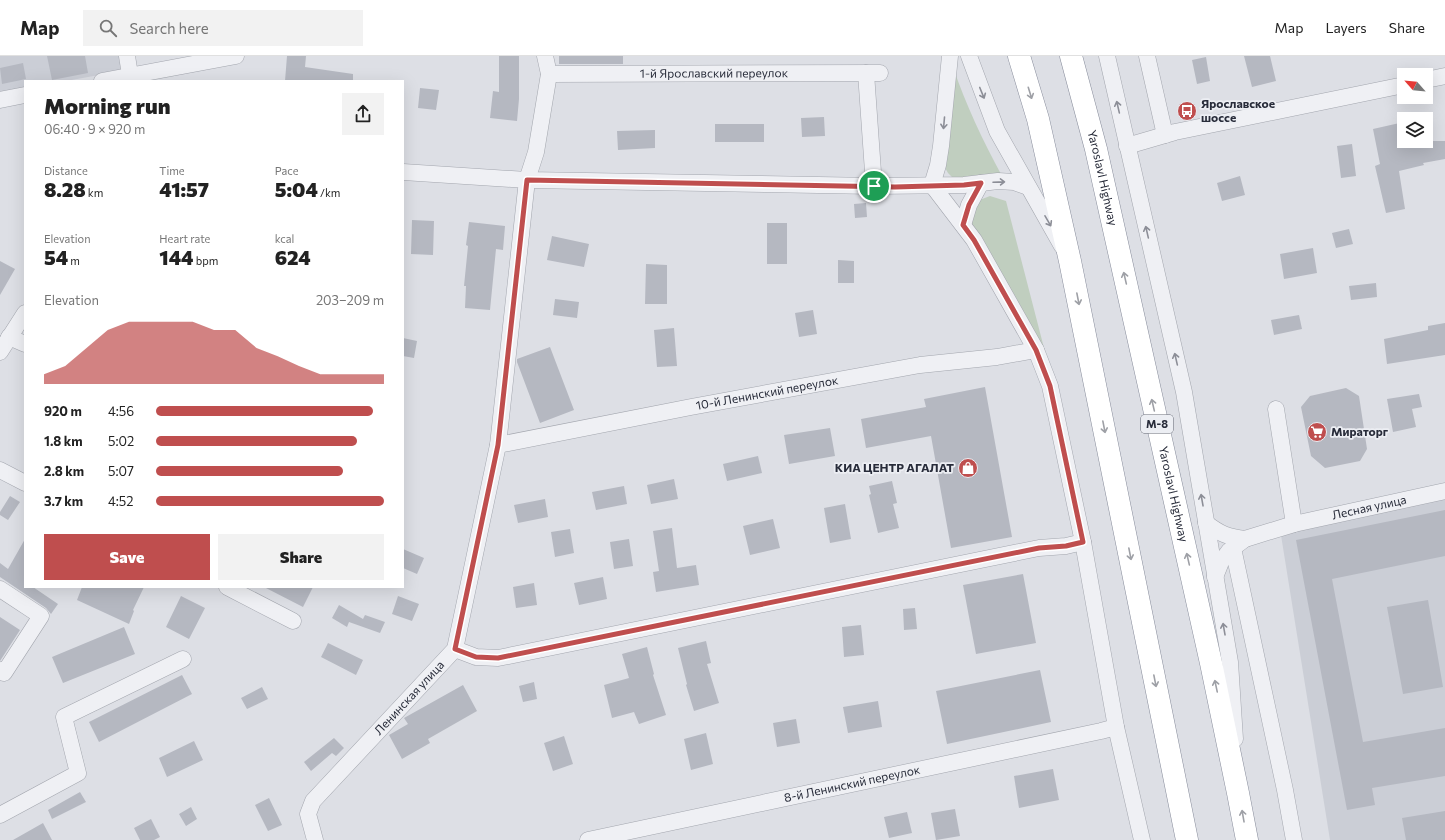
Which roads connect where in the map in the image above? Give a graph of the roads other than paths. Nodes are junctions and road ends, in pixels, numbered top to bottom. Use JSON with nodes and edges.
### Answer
{"nodes":[{"id":1,"x":126,"y":56,"type":"edge"},
{"id":2,"x":236,"y":56,"type":"edge"},
{"id":3,"x":545,"y":56,"type":"edge"},
{"id":4,"x":950,"y":56,"type":"edge"},
{"id":5,"x":969,"y":56,"type":"edge"},
{"id":6,"x":1019,"y":56,"type":"edge"},
{"id":7,"x":1071,"y":56,"type":"edge"},
{"id":8,"x":1107,"y":56,"type":"edge"},
{"id":9,"x":1148,"y":56,"type":"edge"},
{"id":10,"x":549,"y":74,"type":"junction"},
{"id":11,"x":1445,"y":76,"type":"edge"},
{"id":12,"x":131,"y":78,"type":"edge"},
{"id":13,"x":1433,"y":79,"type":"edge"},
{"id":14,"x":112,"y":80,"type":"edge"},
{"id":15,"x":1397,"y":86,"type":"edge"},
{"id":16,"x":24,"y":95,"type":"edge"},
{"id":17,"x":0,"y":100,"type":"edge"},
{"id":18,"x":1165,"y":135,"type":"junction"},
{"id":19,"x":1127,"y":146,"type":"junction"},
{"id":20,"x":404,"y":172,"type":"edge"},
{"id":21,"x":527,"y":180,"type":"junction"},
{"id":22,"x":981,"y":183,"type":"junction"},
{"id":23,"x":932,"y":185,"type":"junction"},
{"id":24,"x":874,"y":186,"type":"junction"},
{"id":25,"x":1028,"y":187,"type":"junction"},
{"id":26,"x":963,"y":225,"type":"junction"},
{"id":27,"x":1070,"y":261,"type":"junction"},
{"id":28,"x":24,"y":314,"type":"edge"},
{"id":29,"x":9,"y":337,"type":"junction"},
{"id":30,"x":24,"y":344,"type":"edge"},
{"id":31,"x":1036,"y":350,"type":"junction"},
{"id":32,"x":0,"y":352,"type":"edge"},
{"id":33,"x":1276,"y":409,"type":"dead end"},
{"id":34,"x":498,"y":445,"type":"junction"},
{"id":35,"x":0,"y":470,"type":"edge"},
{"id":36,"x":24,"y":482,"type":"edge"},
{"id":37,"x":1445,"y":491,"type":"edge"},
{"id":38,"x":1206,"y":523,"type":"junction"},
{"id":39,"x":1294,"y":524,"type":"junction"},
{"id":40,"x":1083,"y":542,"type":"junction"},
{"id":41,"x":1239,"y":543,"type":"junction"},
{"id":42,"x":1215,"y":577,"type":"junction"},
{"id":43,"x":229,"y":588,"type":"edge"},
{"id":44,"x":0,"y":589,"type":"edge"},
{"id":45,"x":293,"y":621,"type":"dead end"},
{"id":46,"x":455,"y":649,"type":"junction"},
{"id":47,"x":183,"y":659,"type":"dead end"},
{"id":48,"x":0,"y":670,"type":"edge"},
{"id":49,"x":1116,"y":727,"type":"junction"},
{"id":50,"x":1238,"y":793,"type":"junction"},
{"id":51,"x":0,"y":815,"type":"edge"},
{"id":52,"x":315,"y":840,"type":"edge"},
{"id":53,"x":588,"y":840,"type":"edge"},
{"id":54,"x":1142,"y":840,"type":"edge"},
{"id":55,"x":1187,"y":840,"type":"edge"},
{"id":56,"x":1247,"y":840,"type":"edge"},
{"id":57,"x":1294,"y":840,"type":"edge"}],
"edges":[{"from":1,"to":12,"type":"street"},
{"from":2,"to":12,"type":"street"},
{"from":3,"to":10,"type":"street"},
{"from":4,"to":23,"type":"street","one_way":true},
{"from":5,"to":25,"type":"street","one_way":true},
{"from":6,"to":27,"type":"highway","one_way":true},
{"from":50,"to":7,"type":"highway","name":"Yaroslavl Highway","number":"М-8","one_way":true},
{"from":19,"to":8,"type":"street","one_way":true},
{"from":9,"to":18,"type":"street"},
{"from":10,"to":21,"type":"street"},
{"from":10,"to":24,"type":"street","name":"1-й Ярославский переулок"},
{"from":11,"to":13,"type":"street"},
{"from":12,"to":14,"type":"street"},
{"from":15,"to":18,"type":"street"},
{"from":16,"to":17,"type":"street"},
{"from":18,"to":19,"type":"street"},
{"from":38,"to":19,"type":"street","one_way":true},
{"from":20,"to":21,"type":"street"},
{"from":21,"to":24,"type":"street"},
{"from":21,"to":34,"type":"street"},
{"from":22,"to":23,"type":"street"},
{"from":22,"to":25,"type":"street","one_way":true},
{"from":22,"to":26,"type":"street"},
{"from":23,"to":24,"type":"street"},
{"from":23,"to":26,"type":"street"},
{"from":25,"to":27,"type":"street","one_way":true},
{"from":26,"to":31,"type":"street"},
{"from":27,"to":55,"type":"highway","one_way":true},
{"from":28,"to":29,"type":"street"},
{"from":29,"to":30,"type":"street"},
{"from":29,"to":32,"type":"street"},
{"from":31,"to":34,"type":"street","name":"10-й Ленинский переулок"},
{"from":31,"to":40,"type":"street"},
{"from":33,"to":39,"type":"street"},
{"from":34,"to":46,"type":"street"},
{"from":35,"to":36,"type":"street"},
{"from":37,"to":39,"type":"street","name":"Лесная улица"},
{"from":38,"to":41,"type":"street"},
{"from":38,"to":42,"type":"street"},
{"from":39,"to":41,"type":"street","name":"Лесная улица"},
{"from":40,"to":46,"type":"street"},
{"from":40,"to":49,"type":"street"},
{"from":41,"to":42,"type":"street"},
{"from":41,"to":57,"type":"street"},
{"from":50,"to":42,"type":"street","one_way":true},
{"from":43,"to":45,"type":"street"},
{"from":44,"to":48,"type":"street"},
{"from":46,"to":52,"type":"street","name":"Ленинская улица"},
{"from":47,"to":51,"type":"street"},
{"from":49,"to":53,"type":"street","name":"8-й Ленинский переулок"},
{"from":49,"to":54,"type":"street"},
{"from":56,"to":50,"type":"highway","name":"Yaroslavl Highway","number":"М-8","one_way":true}]}
